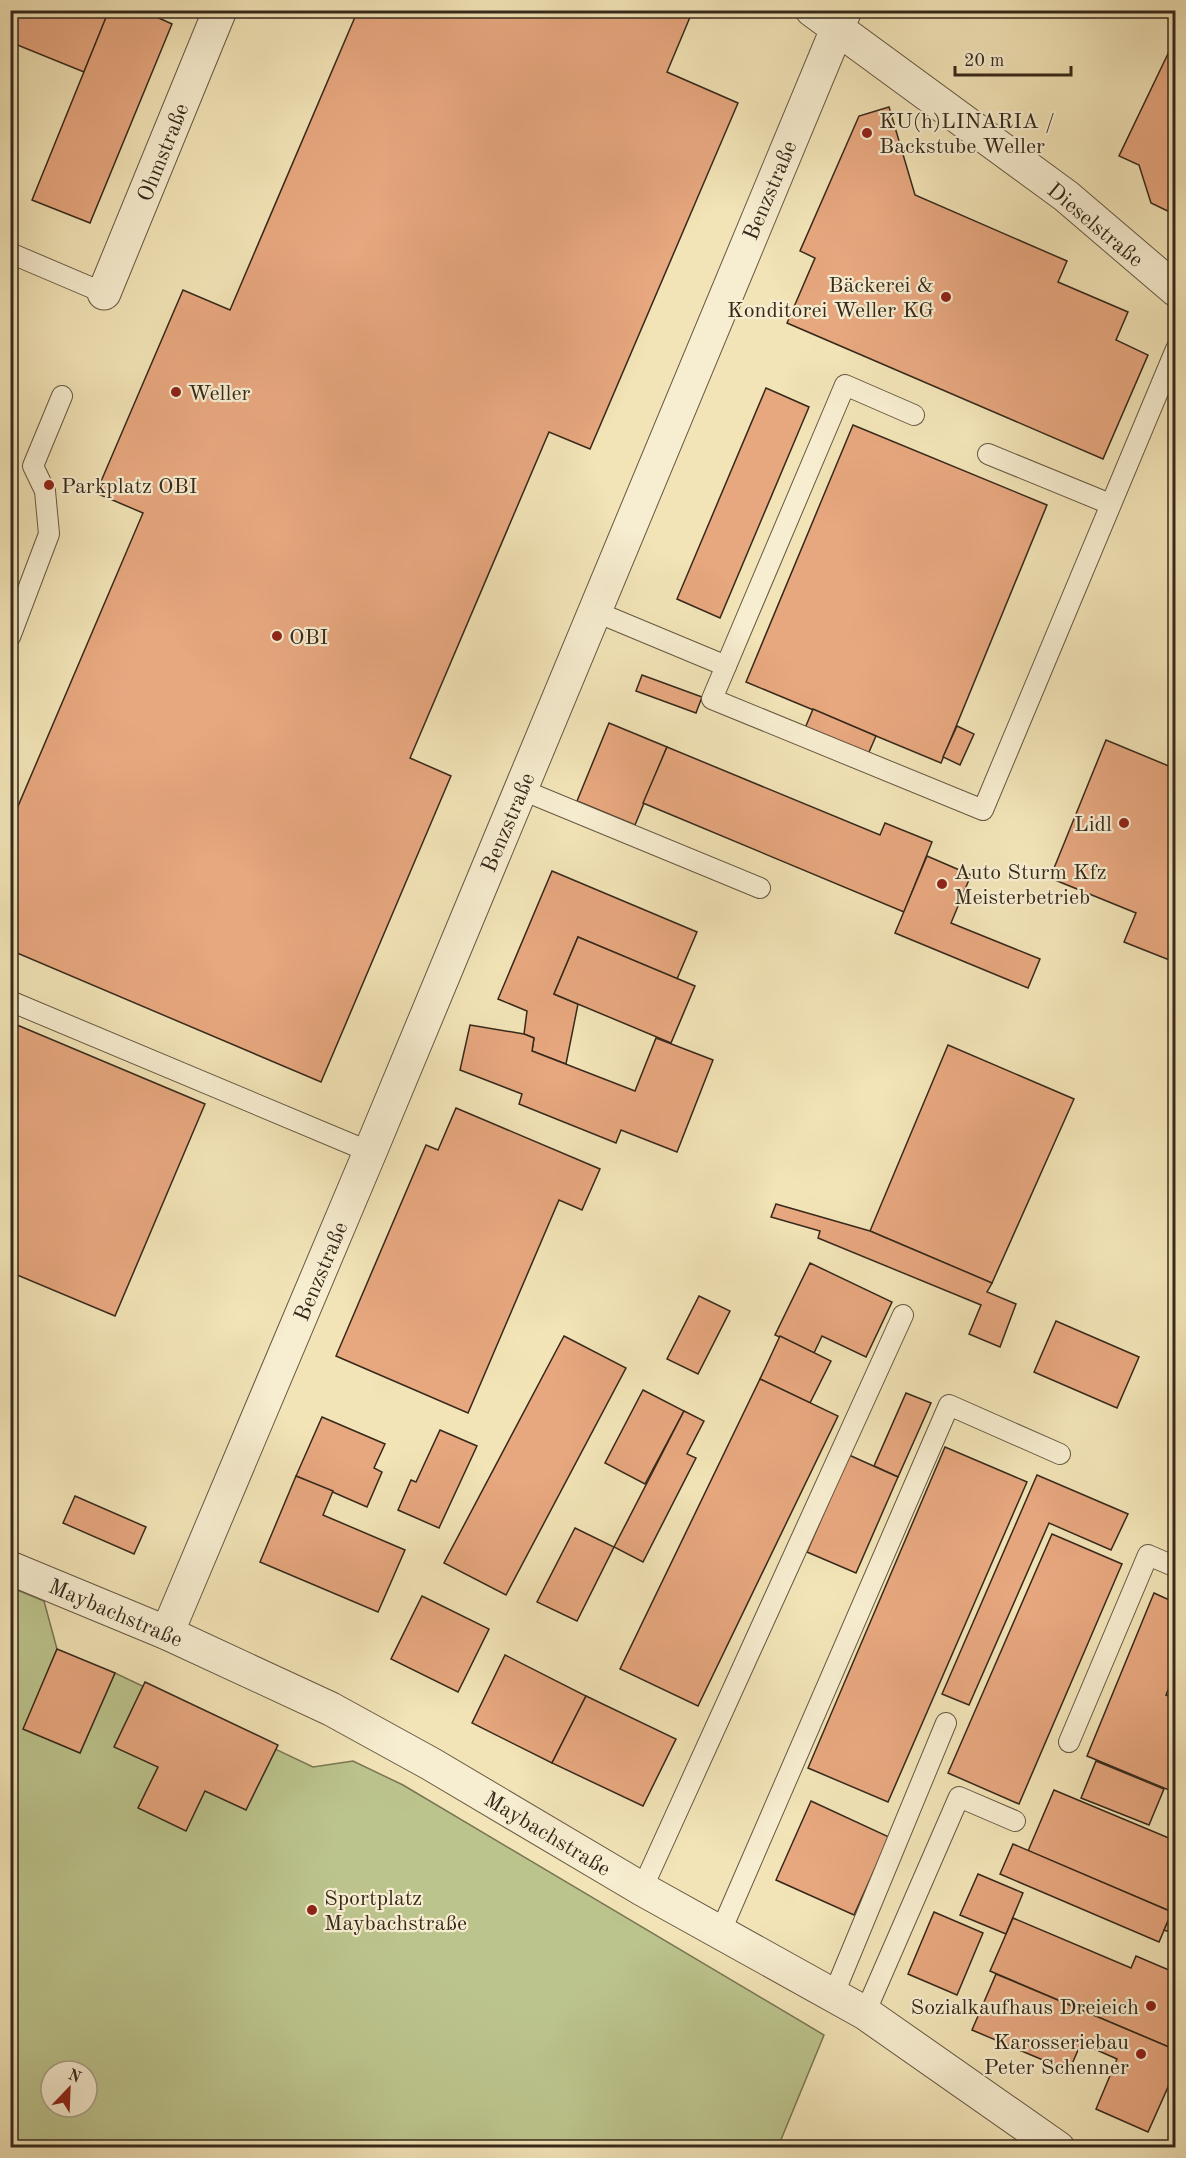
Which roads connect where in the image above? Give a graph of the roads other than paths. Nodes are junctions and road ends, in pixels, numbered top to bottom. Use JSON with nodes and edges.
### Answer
{"nodes":[{"id":1,"x":220,"y":10,"type":"edge"},
{"id":2,"x":831,"y":16,"type":"edge"},
{"id":3,"x":10,"y":253,"type":"edge"},
{"id":4,"x":1176,"y":290,"type":"edge"},
{"id":5,"x":104,"y":293,"type":"joint"},
{"id":6,"x":1176,"y":349,"type":"edge"},
{"id":7,"x":62,"y":396,"type":"dead end"},
{"id":8,"x":914,"y":415,"type":"dead end"},
{"id":9,"x":988,"y":454,"type":"dead end"},
{"id":10,"x":1110,"y":504,"type":"junction"},
{"id":11,"x":594,"y":611,"type":"junction"},
{"id":12,"x":10,"y":637,"type":"edge"},
{"id":13,"x":726,"y":666,"type":"junction"},
{"id":14,"x":520,"y":789,"type":"junction"},
{"id":15,"x":760,"y":888,"type":"dead end"},
{"id":16,"x":10,"y":1001,"type":"edge"},
{"id":17,"x":370,"y":1152,"type":"junction"},
{"id":18,"x":903,"y":1315,"type":"dead end"},
{"id":19,"x":1060,"y":1454,"type":"dead end"},
{"id":20,"x":1176,"y":1567,"type":"edge"},
{"id":21,"x":10,"y":1568,"type":"edge"},
{"id":22,"x":167,"y":1633,"type":"junction"},
{"id":23,"x":946,"y":1723,"type":"dead end"},
{"id":24,"x":1069,"y":1742,"type":"dead end"},
{"id":25,"x":1015,"y":1821,"type":"dead end"},
{"id":26,"x":642,"y":1889,"type":"junction"},
{"id":27,"x":720,"y":1933,"type":"junction"},
{"id":28,"x":833,"y":1996,"type":"junction"},
{"id":29,"x":865,"y":2013,"type":"junction"},
{"id":30,"x":1058,"y":2148,"type":"edge"}],
"edges":[{"from":1,"to":5,"type":"street","name":"Ohmstraße"},
{"from":2,"to":4,"type":"street","name":"Dieselstraße"},
{"from":2,"to":11,"type":"street","name":"Benzstraße"},
{"from":3,"to":5,"type":"lane"},
{"from":6,"to":10,"type":"lane"},
{"from":7,"to":12,"type":"lane"},
{"from":8,"to":13,"type":"lane"},
{"from":9,"to":10,"type":"lane"},
{"from":10,"to":13,"type":"lane"},
{"from":11,"to":13,"type":"lane"},
{"from":11,"to":14,"type":"street","name":"Benzstraße"},
{"from":14,"to":15,"type":"lane"},
{"from":14,"to":17,"type":"street","name":"Benzstraße"},
{"from":16,"to":17,"type":"lane"},
{"from":17,"to":22,"type":"street","name":"Benzstraße"},
{"from":18,"to":26,"type":"lane"},
{"from":19,"to":27,"type":"lane"},
{"from":20,"to":24,"type":"lane"},
{"from":21,"to":22,"type":"street","name":"Maybachstraße"},
{"from":22,"to":26,"type":"street","name":"Maybachstraße"},
{"from":23,"to":28,"type":"lane"},
{"from":25,"to":29,"type":"lane"},
{"from":26,"to":27,"type":"street","name":"Maybachstraße"},
{"from":27,"to":28,"type":"street","name":"Maybachstraße"},
{"from":28,"to":29,"type":"street","name":"Maybachstraße"},
{"from":29,"to":30,"type":"street","name":"Maybachstraße"}]}
